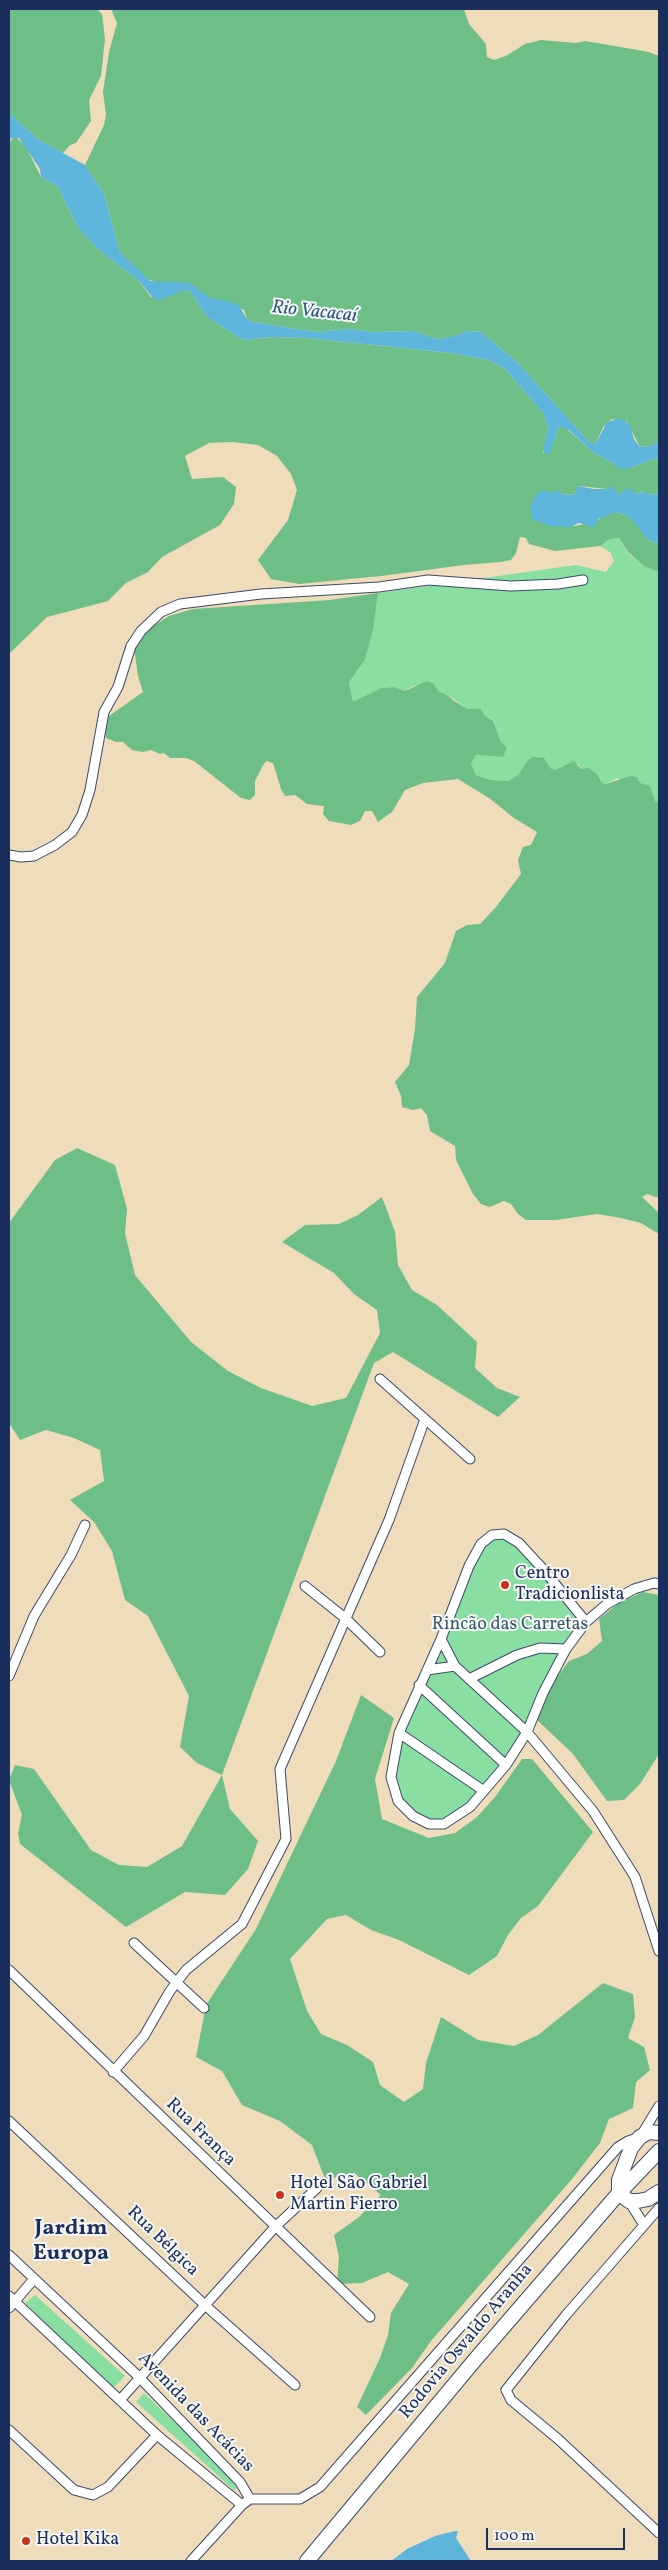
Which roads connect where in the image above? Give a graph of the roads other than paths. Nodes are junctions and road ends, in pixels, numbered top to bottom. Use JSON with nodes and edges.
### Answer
{"nodes":[{"id":1,"x":583,"y":580,"type":"dead end"},
{"id":2,"x":9,"y":855,"type":"edge"},
{"id":3,"x":380,"y":1379,"type":"dead end"},
{"id":4,"x":425,"y":1419,"type":"junction"},
{"id":5,"x":470,"y":1459,"type":"dead end"},
{"id":6,"x":85,"y":1525,"type":"dead end"},
{"id":7,"x":659,"y":1584,"type":"edge"},
{"id":8,"x":305,"y":1586,"type":"dead end"},
{"id":9,"x":345,"y":1618,"type":"junction"},
{"id":10,"x":586,"y":1622,"type":"junction"},
{"id":11,"x":442,"y":1639,"type":"junction"},
{"id":12,"x":566,"y":1649,"type":"junction"},
{"id":13,"x":380,"y":1652,"type":"dead end"},
{"id":14,"x":455,"y":1666,"type":"junction"},
{"id":15,"x":427,"y":1670,"type":"junction"},
{"id":16,"x":9,"y":1676,"type":"edge"},
{"id":17,"x":469,"y":1678,"type":"junction"},
{"id":18,"x":419,"y":1685,"type":"junction"},
{"id":19,"x":527,"y":1732,"type":"junction"},
{"id":20,"x":399,"y":1733,"type":"junction"},
{"id":21,"x":506,"y":1765,"type":"junction"},
{"id":22,"x":484,"y":1791,"type":"junction"},
{"id":23,"x":134,"y":1943,"type":"dead end"},
{"id":24,"x":659,"y":1951,"type":"edge"},
{"id":25,"x":9,"y":1970,"type":"edge"},
{"id":26,"x":176,"y":1983,"type":"junction"},
{"id":27,"x":204,"y":2008,"type":"dead end"},
{"id":28,"x":113,"y":2072,"type":"junction"},
{"id":29,"x":659,"y":2106,"type":"edge"},
{"id":30,"x":9,"y":2121,"type":"edge"},
{"id":31,"x":659,"y":2133,"type":"edge"},
{"id":32,"x":640,"y":2137,"type":"junction"},
{"id":33,"x":659,"y":2152,"type":"edge"},
{"id":34,"x":317,"y":2188,"type":"dead end"},
{"id":35,"x":659,"y":2192,"type":"edge"},
{"id":36,"x":624,"y":2197,"type":"junction"},
{"id":37,"x":659,"y":2208,"type":"edge"},
{"id":38,"x":644,"y":2225,"type":"junction"},
{"id":39,"x":276,"y":2226,"type":"junction"},
{"id":40,"x":9,"y":2255,"type":"edge"},
{"id":41,"x":34,"y":2279,"type":"junction"},
{"id":42,"x":11,"y":2302,"type":"edge"},
{"id":43,"x":206,"y":2306,"type":"junction"},
{"id":44,"x":370,"y":2317,"type":"dead end"},
{"id":45,"x":140,"y":2377,"type":"junction"},
{"id":46,"x":295,"y":2385,"type":"dead end"},
{"id":47,"x":120,"y":2400,"type":"junction"},
{"id":48,"x":9,"y":2430,"type":"edge"},
{"id":49,"x":157,"y":2435,"type":"junction"},
{"id":50,"x":250,"y":2499,"type":"junction"},
{"id":51,"x":242,"y":2505,"type":"junction"},
{"id":52,"x":659,"y":2533,"type":"edge"},
{"id":53,"x":192,"y":2561,"type":"edge"},
{"id":54,"x":307,"y":2561,"type":"edge"}],
"edges":[{"from":1,"to":2,"type":"street"},
{"from":3,"to":4,"type":"street"},
{"from":4,"to":5,"type":"street"},
{"from":4,"to":9,"type":"street"},
{"from":6,"to":16,"type":"street"},
{"from":7,"to":10,"type":"street"},
{"from":8,"to":9,"type":"street"},
{"from":9,"to":13,"type":"street"},
{"from":9,"to":26,"type":"street"},
{"from":10,"to":11,"type":"street"},
{"from":10,"to":12,"type":"street"},
{"from":11,"to":14,"type":"street"},
{"from":11,"to":15,"type":"street"},
{"from":12,"to":17,"type":"street"},
{"from":12,"to":19,"type":"street"},
{"from":14,"to":15,"type":"street"},
{"from":14,"to":17,"type":"street"},
{"from":15,"to":18,"type":"street"},
{"from":17,"to":19,"type":"street"},
{"from":18,"to":20,"type":"street"},
{"from":18,"to":21,"type":"street"},
{"from":19,"to":21,"type":"street"},
{"from":19,"to":24,"type":"street"},
{"from":20,"to":22,"type":"street"},
{"from":20,"to":22,"type":"street"},
{"from":21,"to":22,"type":"street"},
{"from":23,"to":26,"type":"street"},
{"from":25,"to":28,"type":"street","name":"Rua França"},
{"from":26,"to":27,"type":"street"},
{"from":26,"to":28,"type":"street"},
{"from":28,"to":39,"type":"street","name":"Rua França"},
{"from":29,"to":32,"type":"street"},
{"from":30,"to":43,"type":"street","name":"Rua Bélgica"},
{"from":31,"to":32,"type":"highway"},
{"from":32,"to":36,"type":"highway"},
{"from":32,"to":50,"type":"street"},
{"from":33,"to":36,"type":"highway","name":"Rodovia Osvaldo Aranha"},
{"from":34,"to":39,"type":"street"},
{"from":35,"to":36,"type":"highway"},
{"from":36,"to":38,"type":"street"},
{"from":36,"to":54,"type":"highway","name":"Rodovia Osvaldo Aranha"},
{"from":37,"to":38,"type":"street"},
{"from":38,"to":52,"type":"street"},
{"from":39,"to":43,"type":"street"},
{"from":39,"to":44,"type":"street","name":"Rua França"},
{"from":40,"to":41,"type":"street","name":"Avenida das Acácias"},
{"from":41,"to":42,"type":"street"},
{"from":41,"to":45,"type":"street","name":"Avenida das Acácias"},
{"from":42,"to":47,"type":"street","name":"Avenida das Acácias"},
{"from":43,"to":45,"type":"street"},
{"from":43,"to":46,"type":"street","name":"Rua Bélgica"},
{"from":45,"to":47,"type":"street"},
{"from":45,"to":50,"type":"street","name":"Avenida das Acácias"},
{"from":47,"to":49,"type":"street","name":"Avenida das Acácias"},
{"from":48,"to":49,"type":"street"},
{"from":49,"to":51,"type":"street","name":"Avenida das Acácias"},
{"from":50,"to":51,"type":"street","name":"Avenida das Acácias"},
{"from":51,"to":53,"type":"street"}]}
